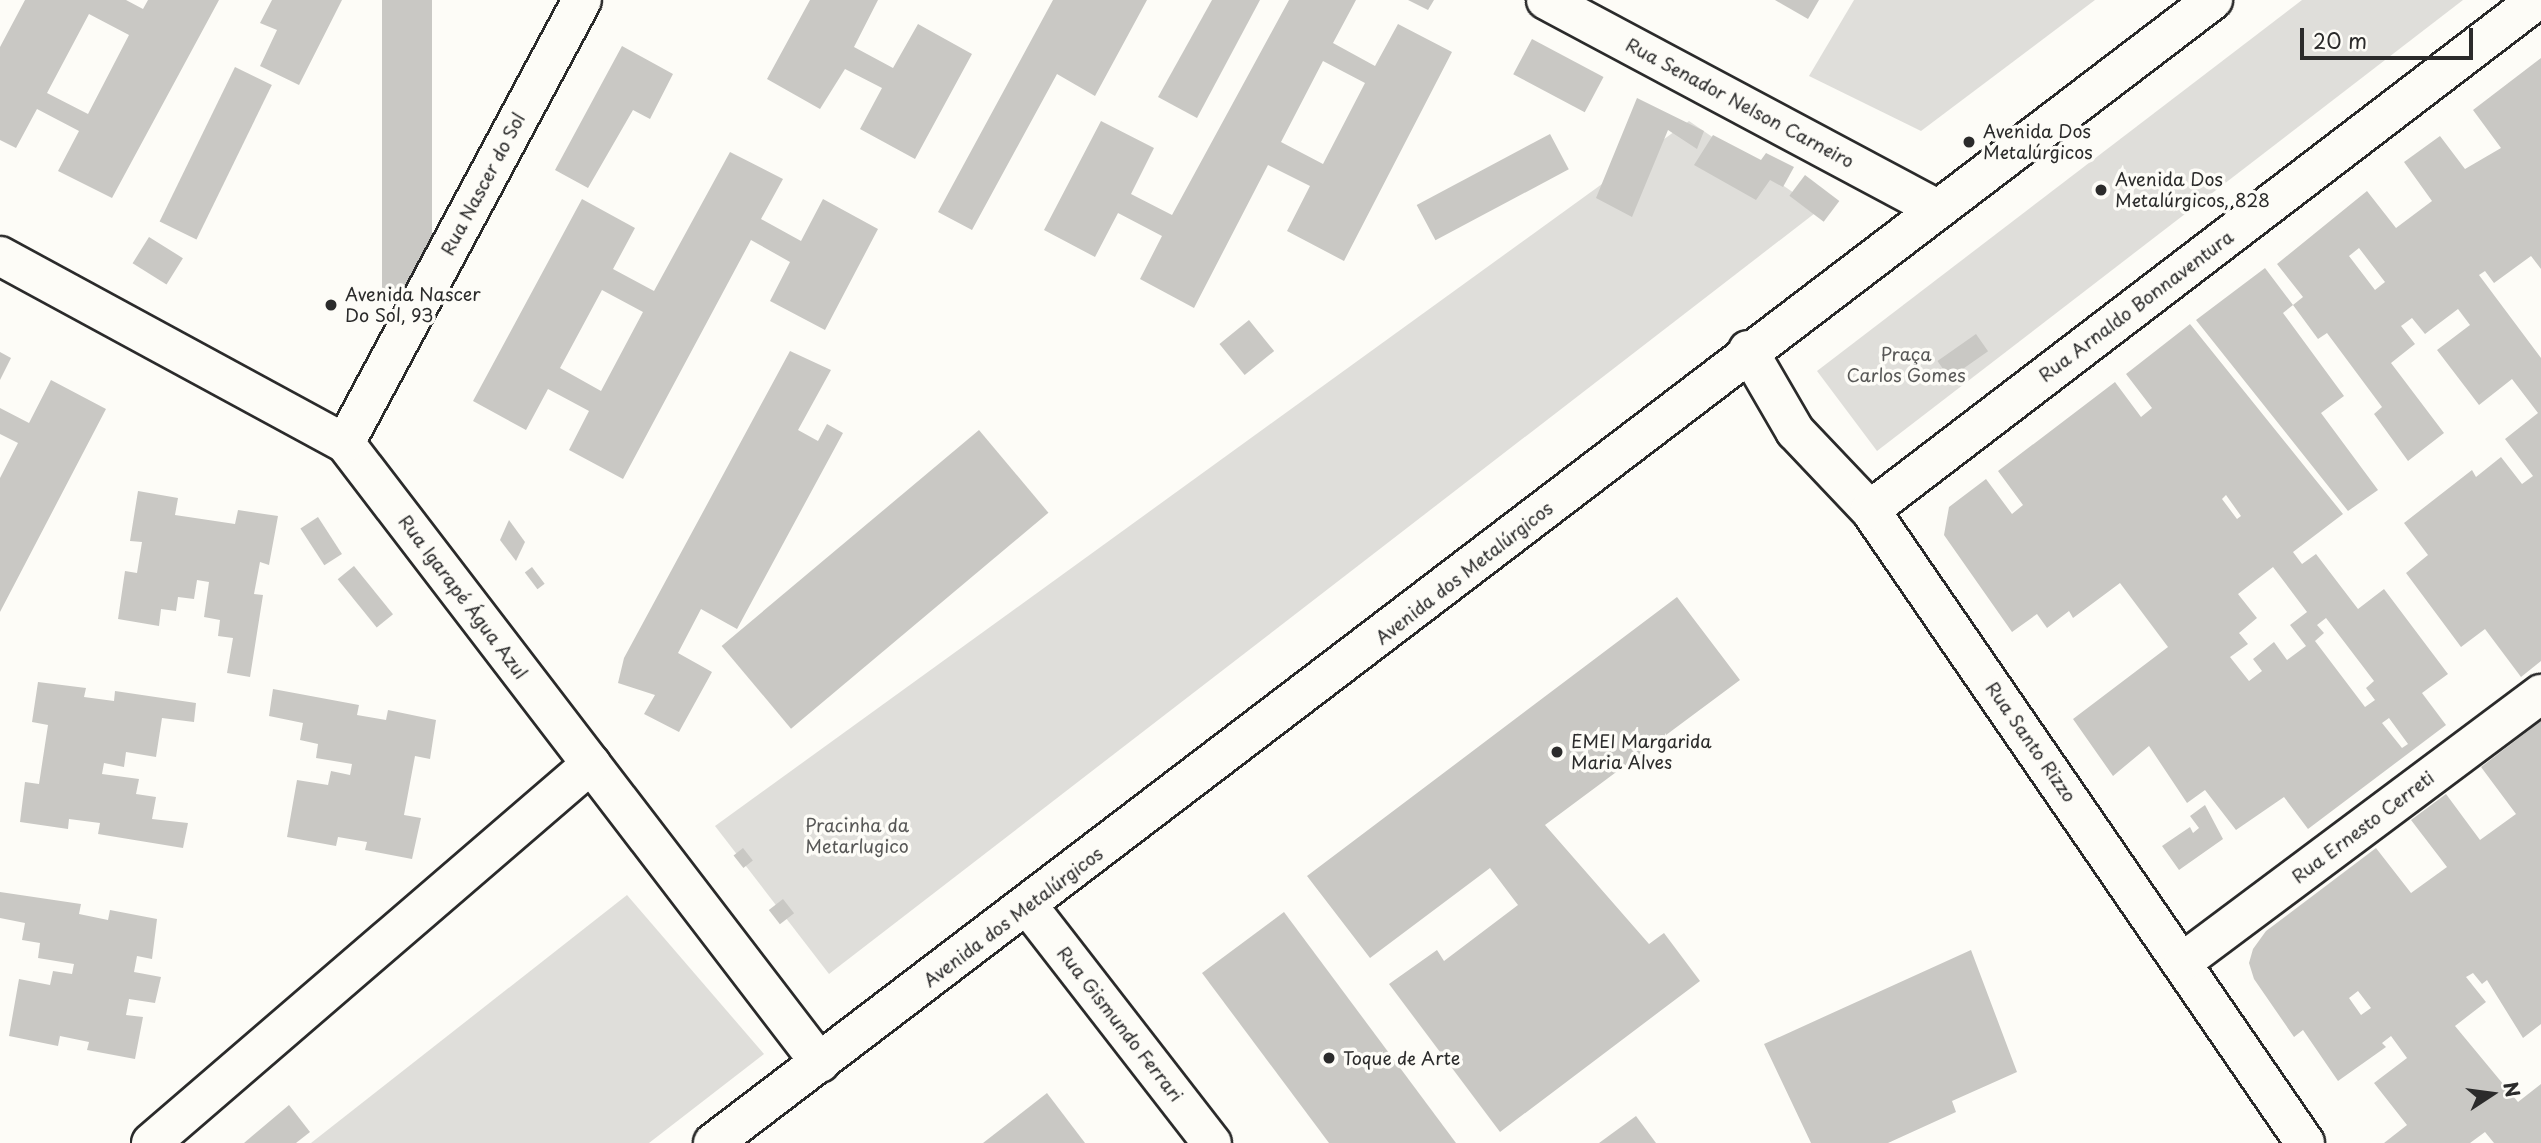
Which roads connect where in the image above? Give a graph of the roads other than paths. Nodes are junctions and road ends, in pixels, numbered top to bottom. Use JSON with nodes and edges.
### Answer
{"nodes":[{"id":1,"x":582,"y":0,"type":"edge"},
{"id":2,"x":1546,"y":0,"type":"edge"},
{"id":3,"x":2213,"y":0,"type":"edge"},
{"id":4,"x":2537,"y":0,"type":"edge"},
{"id":5,"x":1934,"y":207,"type":"junction"},
{"id":6,"x":0,"y":256,"type":"edge"},
{"id":7,"x":1748,"y":350,"type":"junction"},
{"id":8,"x":345,"y":443,"type":"junction"},
{"id":9,"x":1870,"y":510,"type":"junction"},
{"id":10,"x":2541,"y":694,"type":"edge"},
{"id":11,"x":591,"y":764,"type":"junction"},
{"id":12,"x":1028,"y":906,"type":"junction"},
{"id":13,"x":2184,"y":961,"type":"junction"},
{"id":14,"x":820,"y":1063,"type":"junction"},
{"id":15,"x":151,"y":1143,"type":"edge"},
{"id":16,"x":714,"y":1143,"type":"edge"},
{"id":17,"x":1212,"y":1143,"type":"edge"},
{"id":18,"x":2305,"y":1143,"type":"edge"}],
"edges":[{"from":1,"to":8,"type":"street","name":"Rua Nascer do Sol"},
{"from":2,"to":5,"type":"street","name":"Rua Senador Nelson Carneiro"},
{"from":3,"to":5,"type":"street","name":"Avenida dos Metalúrgicos"},
{"from":4,"to":9,"type":"street","name":"Rua Arnaldo Bonnaventura"},
{"from":5,"to":7,"type":"street","name":"Avenida dos Metalúrgicos"},
{"from":6,"to":8,"type":"street","name":"Rua Igarapé Água Azul"},
{"from":7,"to":9,"type":"street","name":"Rua Santo Rizzo"},
{"from":7,"to":12,"type":"street","name":"Avenida dos Metalúrgicos"},
{"from":8,"to":11,"type":"street","name":"Rua Igarapé Água Azul"},
{"from":9,"to":13,"type":"street","name":"Rua Santo Rizzo"},
{"from":10,"to":13,"type":"street","name":"Rua Ernesto Cerreti"},
{"from":11,"to":14,"type":"street","name":"Rua Igarapé Água Azul"},
{"from":11,"to":15,"type":"street"},
{"from":12,"to":14,"type":"street","name":"Avenida dos Metalúrgicos"},
{"from":12,"to":17,"type":"street","name":"Rua Gismundo Ferrari"},
{"from":13,"to":18,"type":"street","name":"Rua Santo Rizzo"},
{"from":14,"to":16,"type":"street","name":"Avenida dos Metalúrgicos"}]}
